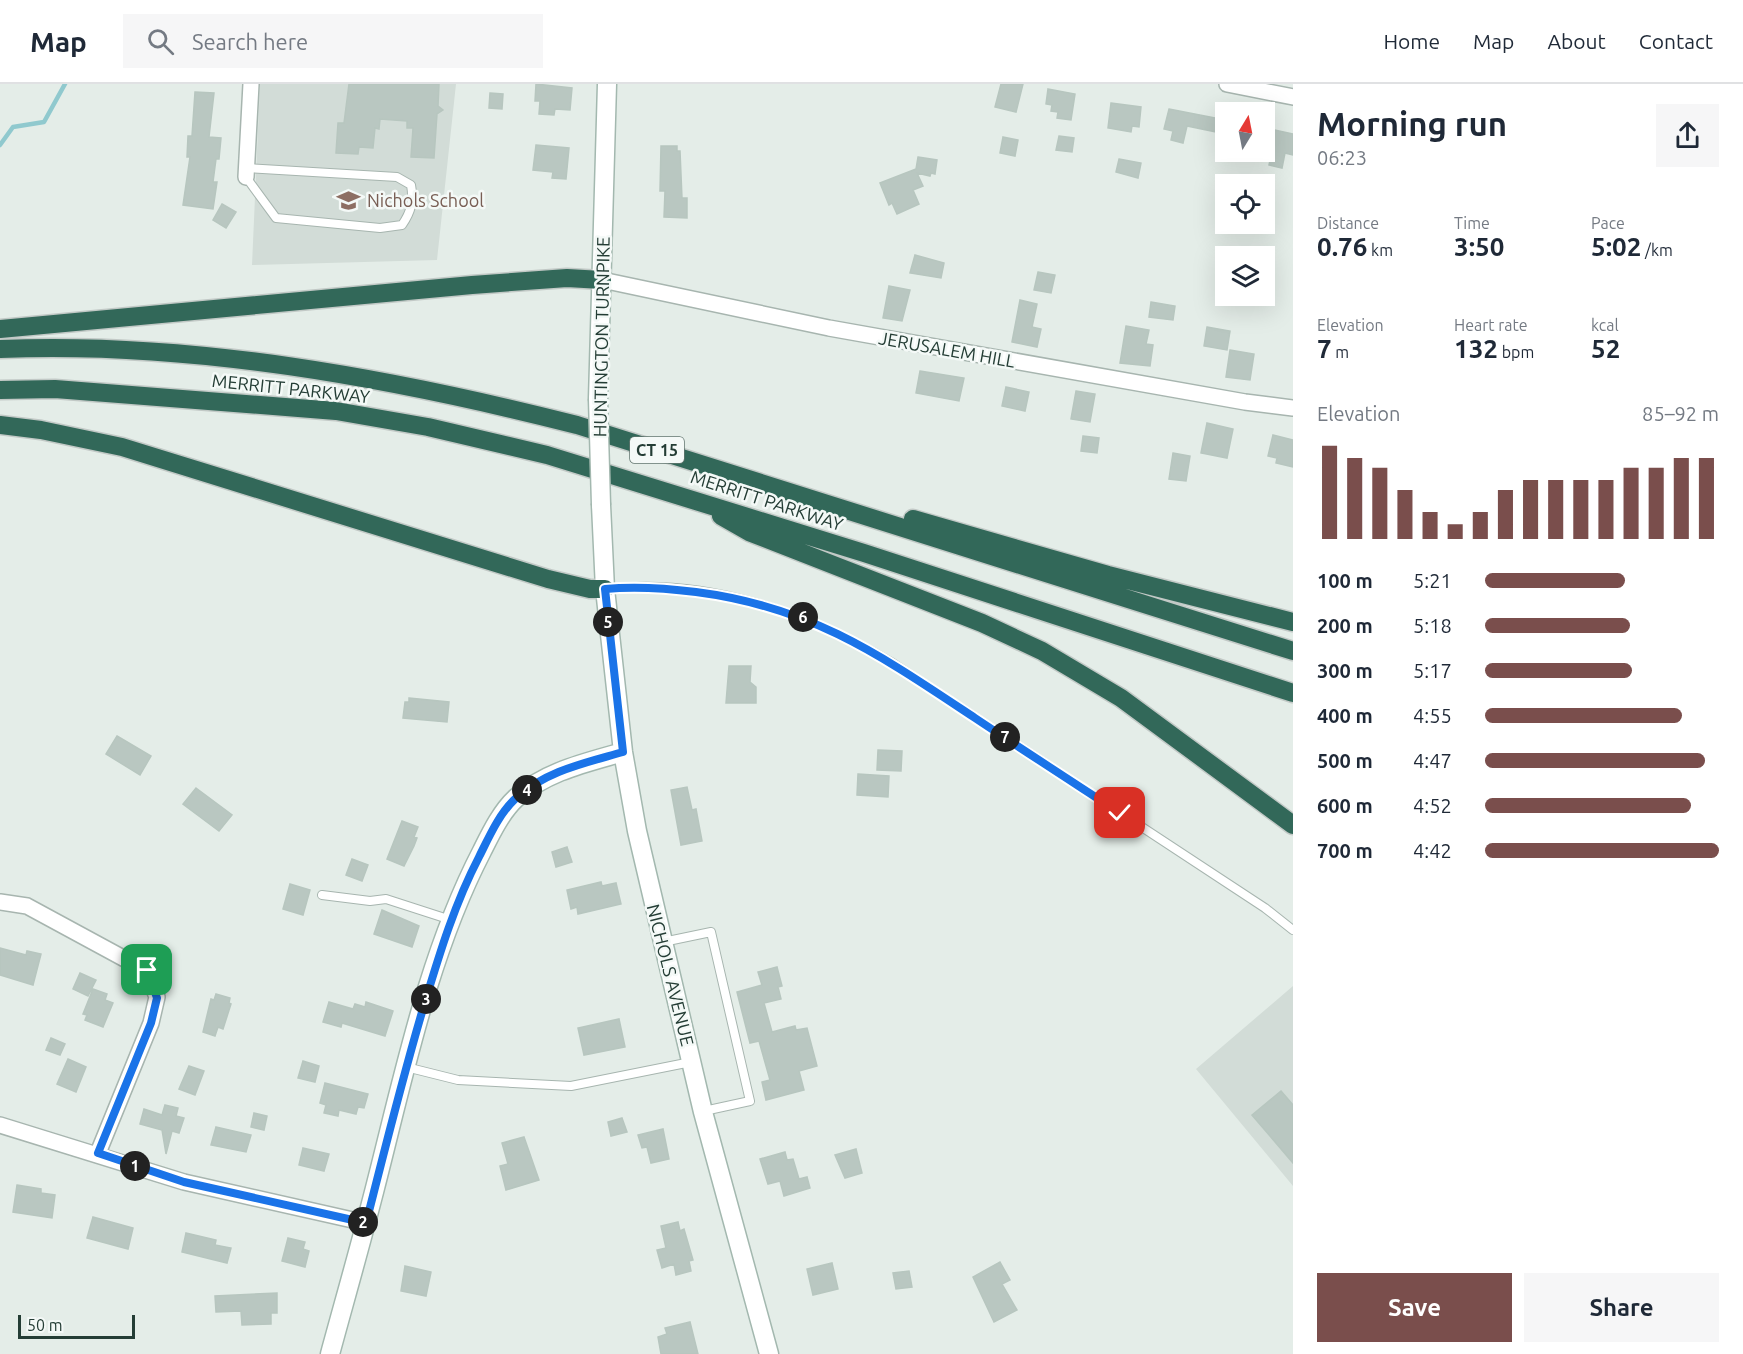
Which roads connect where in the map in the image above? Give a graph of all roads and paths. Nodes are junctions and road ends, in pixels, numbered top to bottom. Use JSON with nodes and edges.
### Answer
{"nodes":[{"id":1,"x":251,"y":84,"type":"edge"},
{"id":2,"x":608,"y":84,"type":"edge"},
{"id":3,"x":1227,"y":84,"type":"edge"},
{"id":4,"x":1293,"y":97,"type":"edge"},
{"id":5,"x":246,"y":172,"type":"junction"},
{"id":6,"x":602,"y":280,"type":"junction"},
{"id":7,"x":0,"y":329,"type":"edge"},
{"id":8,"x":0,"y":349,"type":"edge"},
{"id":9,"x":0,"y":390,"type":"edge"},
{"id":10,"x":1293,"y":408,"type":"edge"},
{"id":11,"x":0,"y":424,"type":"edge"},
{"id":12,"x":776,"y":488,"type":"junction"},
{"id":13,"x":691,"y":498,"type":"junction"},
{"id":14,"x":605,"y":589,"type":"junction"},
{"id":15,"x":1293,"y":622,"type":"edge"},
{"id":16,"x":1293,"y":651,"type":"edge"},
{"id":17,"x":1293,"y":693,"type":"edge"},
{"id":18,"x":623,"y":752,"type":"junction"},
{"id":19,"x":1293,"y":825,"type":"edge"},
{"id":20,"x":322,"y":895,"type":"dead end"},
{"id":21,"x":0,"y":902,"type":"edge"},
{"id":22,"x":451,"y":920,"type":"junction"},
{"id":23,"x":1293,"y":930,"type":"edge"},
{"id":24,"x":663,"y":942,"type":"junction"},
{"id":25,"x":692,"y":1062,"type":"junction"},
{"id":26,"x":406,"y":1067,"type":"junction"},
{"id":27,"x":703,"y":1112,"type":"junction"},
{"id":28,"x":0,"y":1125,"type":"edge"},
{"id":29,"x":98,"y":1153,"type":"junction"},
{"id":30,"x":366,"y":1223,"type":"junction"},
{"id":31,"x":330,"y":1354,"type":"edge"},
{"id":32,"x":769,"y":1354,"type":"edge"}],
"edges":[{"from":1,"to":5,"type":"street"},
{"from":2,"to":6,"type":"main road","name":"HUNTINGTON TURNPIKE"},
{"from":3,"to":4,"type":"street"},
{"from":5,"to":5,"type":"lane"},
{"from":6,"to":7,"type":"highway"},
{"from":6,"to":10,"type":"street","name":"JERUSALEM HILL"},
{"from":6,"to":14,"type":"main road","name":"HUNTINGTON TURNPIKE","bridge":true},
{"from":8,"to":12,"type":"highway","name":"MERRITT PARKWAY","number":"CT 15"},
{"from":9,"to":13,"type":"highway","name":"MERRITT PARKWAY","number":"CT 15"},
{"from":11,"to":14,"type":"highway"},
{"from":12,"to":15,"type":"highway"},
{"from":12,"to":16,"type":"highway","name":"MERRITT PARKWAY","number":"CT 15"},
{"from":13,"to":17,"type":"highway","name":"MERRITT PARKWAY","number":"CT 15"},
{"from":13,"to":19,"type":"highway"},
{"from":14,"to":18,"type":"main road","name":"NICHOLS AVENUE"},
{"from":14,"to":23,"type":"lane"},
{"from":18,"to":22,"type":"main road"},
{"from":18,"to":24,"type":"main road","name":"NICHOLS AVENUE"},
{"from":20,"to":22,"type":"lane"},
{"from":21,"to":29,"type":"street"},
{"from":22,"to":26,"type":"main road"},
{"from":24,"to":25,"type":"main road","name":"NICHOLS AVENUE"},
{"from":24,"to":27,"type":"lane"},
{"from":25,"to":26,"type":"lane"},
{"from":25,"to":27,"type":"main road","name":"NICHOLS AVENUE"},
{"from":26,"to":30,"type":"main road"},
{"from":27,"to":32,"type":"main road","name":"NICHOLS AVENUE"},
{"from":28,"to":29,"type":"street"},
{"from":29,"to":30,"type":"street"},
{"from":30,"to":31,"type":"main road"}]}
